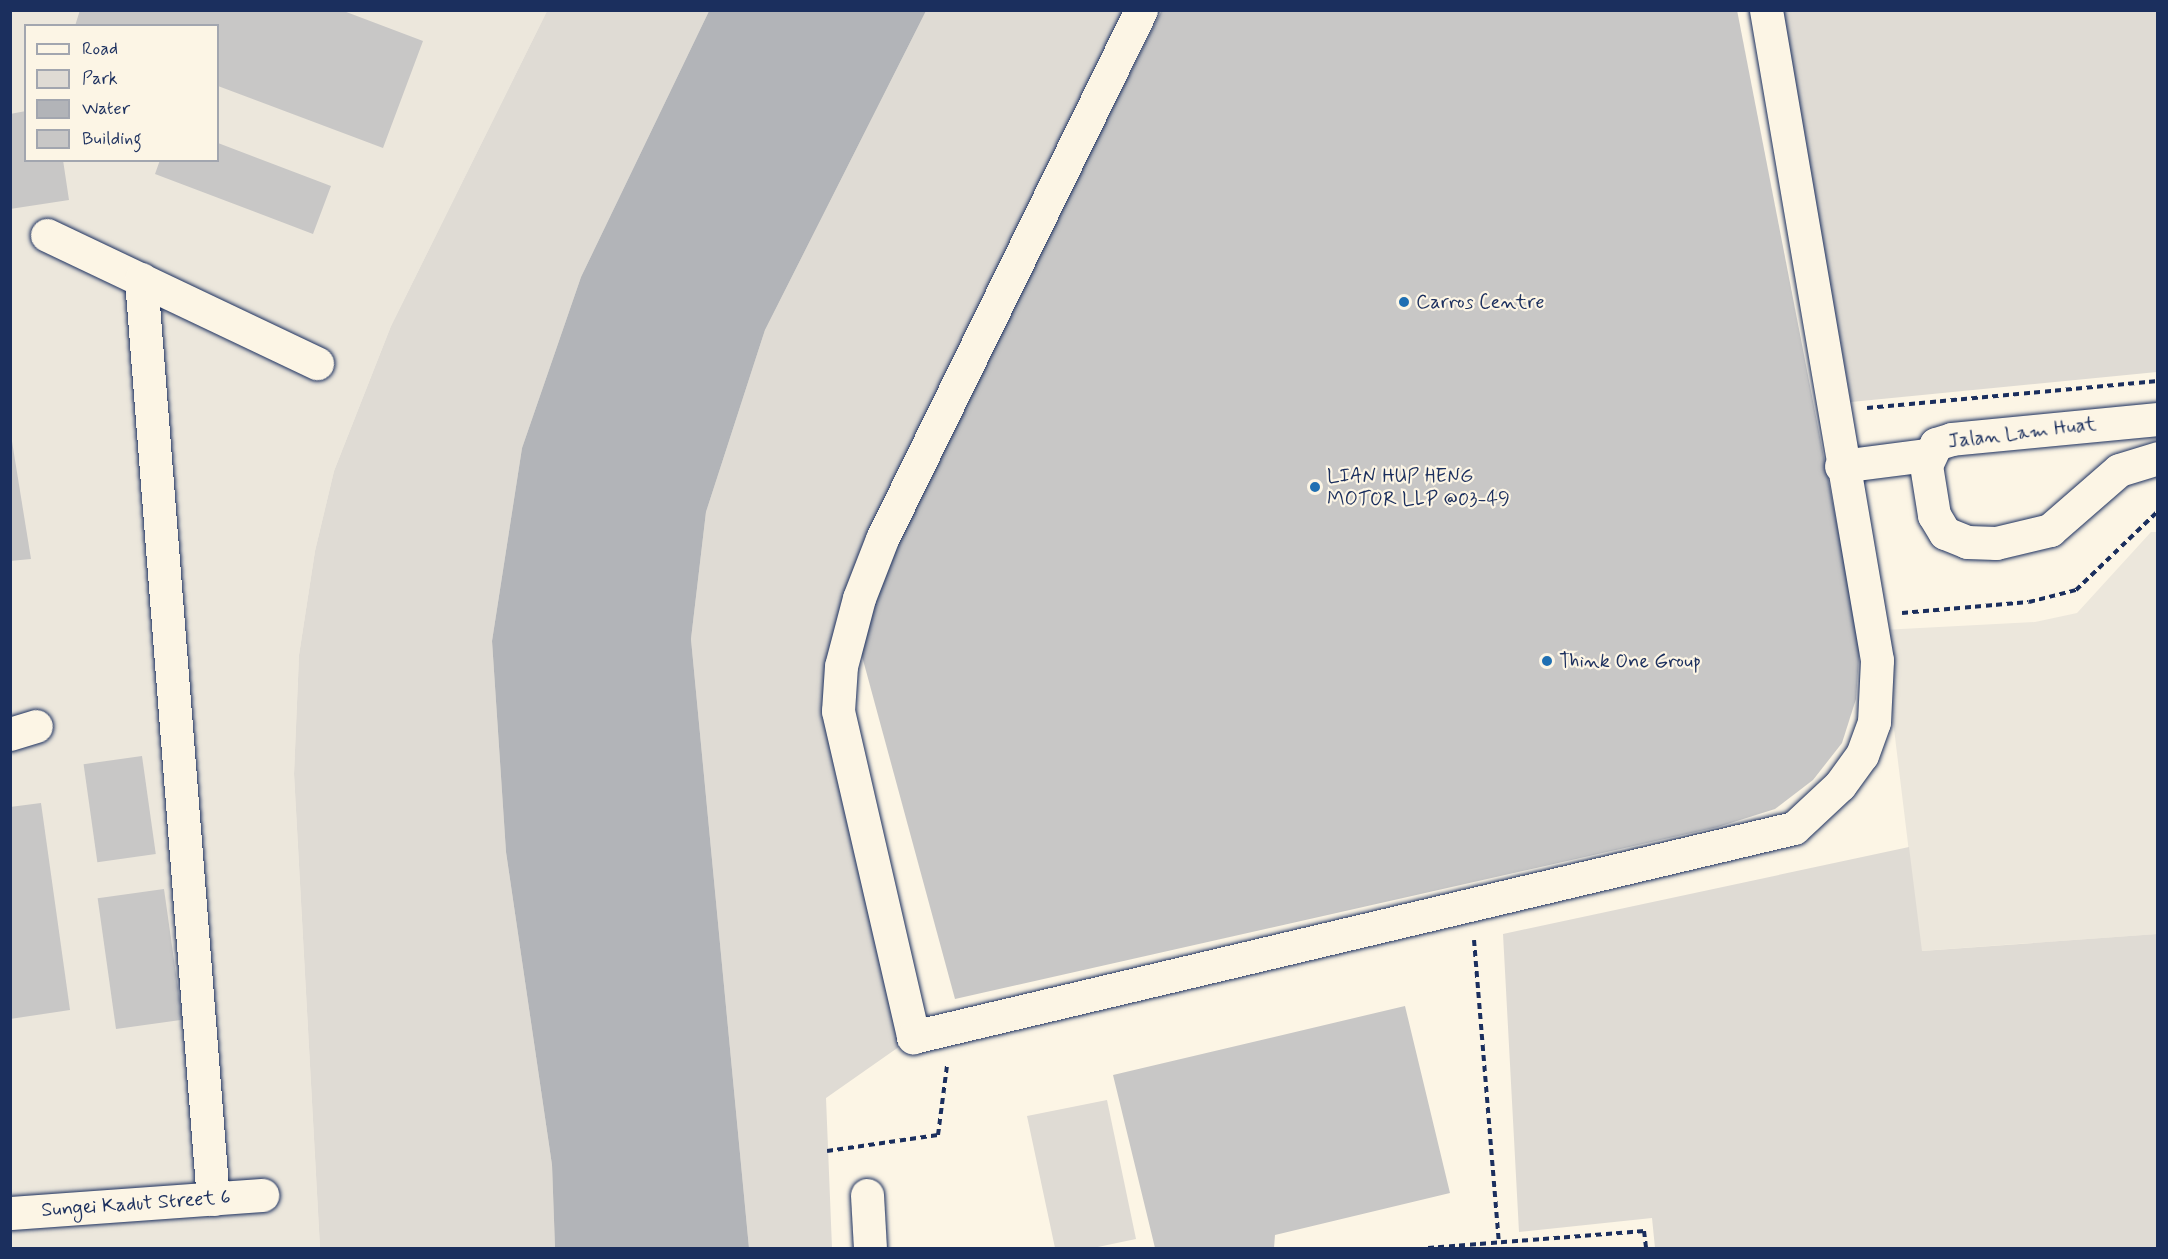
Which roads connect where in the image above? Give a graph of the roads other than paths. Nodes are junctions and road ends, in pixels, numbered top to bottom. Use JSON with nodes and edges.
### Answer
{"nodes":[{"id":1,"x":1141,"y":10,"type":"edge"},
{"id":2,"x":1766,"y":10,"type":"edge"},
{"id":3,"x":47,"y":235,"type":"dead end"},
{"id":4,"x":141,"y":279,"type":"junction"},
{"id":5,"x":317,"y":363,"type":"dead end"},
{"id":6,"x":2157,"y":419,"type":"edge"},
{"id":7,"x":1927,"y":455,"type":"junction"},
{"id":8,"x":2157,"y":458,"type":"edge"},
{"id":9,"x":1841,"y":466,"type":"junction"},
{"id":10,"x":262,"y":1195,"type":"dead end"},
{"id":11,"x":867,"y":1195,"type":"dead end"},
{"id":12,"x":213,"y":1199,"type":"junction"},
{"id":13,"x":10,"y":1213,"type":"edge"},
{"id":14,"x":870,"y":1248,"type":"edge"}],
"edges":[{"from":1,"to":9,"type":"street"},
{"from":2,"to":9,"type":"street"},
{"from":3,"to":4,"type":"street"},
{"from":4,"to":5,"type":"street"},
{"from":4,"to":12,"type":"street"},
{"from":6,"to":7,"type":"street","name":"Jalan Lam Huat"},
{"from":7,"to":8,"type":"street","name":"Jalan Lam Huat"},
{"from":7,"to":9,"type":"street"},
{"from":10,"to":12,"type":"street","name":"Sungei Kadut Street 6"},
{"from":11,"to":14,"type":"street"},
{"from":12,"to":13,"type":"street","name":"Sungei Kadut Street 6"}]}
